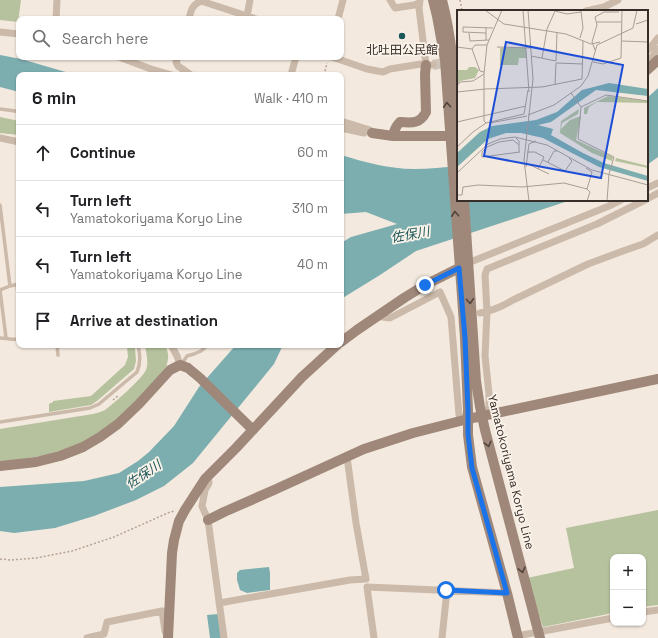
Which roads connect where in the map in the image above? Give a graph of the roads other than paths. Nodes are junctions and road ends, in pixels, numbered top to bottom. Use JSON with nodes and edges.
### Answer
{"nodes":[{"id":1,"x":57,"y":0,"type":"edge"},
{"id":2,"x":250,"y":0,"type":"edge"},
{"id":3,"x":343,"y":0,"type":"edge"},
{"id":4,"x":390,"y":0,"type":"edge"},
{"id":5,"x":433,"y":0,"type":"edge"},
{"id":6,"x":442,"y":0,"type":"edge"},
{"id":7,"x":618,"y":0,"type":"edge"},
{"id":8,"x":420,"y":1,"type":"edge"},
{"id":9,"x":590,"y":10,"type":"edge"},
{"id":10,"x":56,"y":16,"type":"edge"},
{"id":11,"x":189,"y":16,"type":"edge"},
{"id":12,"x":248,"y":16,"type":"joint"},
{"id":13,"x":339,"y":16,"type":"edge"},
{"id":14,"x":0,"y":32,"type":"edge"},
{"id":15,"x":16,"y":34,"type":"edge"},
{"id":16,"x":658,"y":38,"type":"edge"},
{"id":17,"x":658,"y":49,"type":"edge"},
{"id":18,"x":648,"y":50,"type":"edge"},
{"id":19,"x":128,"y":60,"type":"edge"},
{"id":20,"x":177,"y":60,"type":"edge"},
{"id":21,"x":295,"y":60,"type":"edge"},
{"id":22,"x":329,"y":60,"type":"edge"},
{"id":23,"x":658,"y":60,"type":"edge"},
{"id":24,"x":648,"y":63,"type":"edge"},
{"id":25,"x":430,"y":65,"type":"junction"},
{"id":26,"x":648,"y":69,"type":"edge"},
{"id":27,"x":162,"y":72,"type":"edge"},
{"id":28,"x":186,"y":72,"type":"edge"},
{"id":29,"x":293,"y":72,"type":"edge"},
{"id":30,"x":0,"y":109,"type":"edge"},
{"id":31,"x":16,"y":111,"type":"edge"},
{"id":32,"x":457,"y":113,"type":"edge"},
{"id":33,"x":344,"y":122,"type":"edge"},
{"id":34,"x":344,"y":128,"type":"edge"},
{"id":35,"x":372,"y":133,"type":"junction"},
{"id":36,"x":393,"y":136,"type":"junction"},
{"id":37,"x":0,"y":138,"type":"edge"},
{"id":38,"x":453,"y":138,"type":"edge"},
{"id":39,"x":16,"y":141,"type":"edge"},
{"id":40,"x":658,"y":183,"type":"edge"},
{"id":41,"x":457,"y":186,"type":"edge"},
{"id":42,"x":648,"y":188,"type":"edge"},
{"id":43,"x":658,"y":193,"type":"edge"},
{"id":44,"x":648,"y":198,"type":"edge"},
{"id":45,"x":458,"y":201,"type":"edge"},
{"id":46,"x":464,"y":201,"type":"edge"},
{"id":47,"x":619,"y":201,"type":"edge"},
{"id":48,"x":642,"y":201,"type":"edge"},
{"id":49,"x":0,"y":205,"type":"edge"},
{"id":50,"x":658,"y":235,"type":"edge"},
{"id":51,"x":463,"y":259,"type":"junction"},
{"id":52,"x":16,"y":285,"type":"edge"},
{"id":53,"x":10,"y":286,"type":"junction"},
{"id":54,"x":0,"y":290,"type":"edge"},
{"id":55,"x":484,"y":312,"type":"junction"},
{"id":56,"x":376,"y":316,"type":"junction"},
{"id":57,"x":0,"y":338,"type":"edge"},
{"id":58,"x":6,"y":338,"type":"junction"},
{"id":59,"x":16,"y":339,"type":"edge"},
{"id":60,"x":344,"y":340,"type":"edge"},
{"id":61,"x":57,"y":348,"type":"edge"},
{"id":62,"x":139,"y":348,"type":"edge"},
{"id":63,"x":173,"y":348,"type":"edge"},
{"id":64,"x":204,"y":348,"type":"edge"},
{"id":65,"x":335,"y":348,"type":"edge"},
{"id":66,"x":58,"y":355,"type":"dead end"},
{"id":67,"x":180,"y":365,"type":"junction"},
{"id":68,"x":658,"y":379,"type":"edge"},
{"id":69,"x":482,"y":416,"type":"junction"},
{"id":70,"x":468,"y":419,"type":"junction"},
{"id":71,"x":0,"y":422,"type":"edge"},
{"id":72,"x":252,"y":430,"type":"junction"},
{"id":73,"x":346,"y":457,"type":"junction"},
{"id":74,"x":0,"y":466,"type":"edge"},
{"id":75,"x":208,"y":476,"type":"junction"},
{"id":76,"x":208,"y":520,"type":"junction"},
{"id":77,"x":446,"y":590,"type":"junction"},
{"id":78,"x":507,"y":593,"type":"junction"},
{"id":79,"x":219,"y":603,"type":"junction"},
{"id":80,"x":658,"y":610,"type":"edge"},
{"id":81,"x":646,"y":612,"type":"edge"},
{"id":82,"x":610,"y":619,"type":"edge"},
{"id":83,"x":539,"y":635,"type":"edge"},
{"id":84,"x":168,"y":637,"type":"edge"},
{"id":85,"x":518,"y":637,"type":"edge"},
{"id":86,"x":87,"y":638,"type":"edge"},
{"id":87,"x":224,"y":638,"type":"edge"},
{"id":88,"x":374,"y":638,"type":"edge"},
{"id":89,"x":442,"y":638,"type":"edge"}],
"edges":[{"from":1,"to":10,"type":"street"},
{"from":2,"to":12,"type":"street"},
{"from":3,"to":13,"type":"street"},
{"from":4,"to":8,"type":"street"},
{"from":38,"to":5,"type":"main road","name":"Yamatokoriyama Koryo Line","one_way":true},
{"from":6,"to":32,"type":"main road"},
{"from":7,"to":9,"type":"street"},
{"from":8,"to":25,"type":"street"},
{"from":11,"to":12,"type":"street"},
{"from":14,"to":15,"type":"street"},
{"from":16,"to":18,"type":"street"},
{"from":17,"to":24,"type":"street"},
{"from":19,"to":27,"type":"street"},
{"from":20,"to":28,"type":"street"},
{"from":21,"to":29,"type":"street"},
{"from":22,"to":25,"type":"street"},
{"from":23,"to":26,"type":"main road"},
{"from":25,"to":36,"type":"main road"},
{"from":30,"to":31,"type":"lane"},
{"from":33,"to":35,"type":"street"},
{"from":34,"to":35,"type":"street"},
{"from":35,"to":36,"type":"main road"},
{"from":36,"to":38,"type":"main road"},
{"from":37,"to":39,"type":"street"},
{"from":41,"to":38,"type":"main road","name":"Yamatokoriyama Koryo Line","one_way":true},
{"from":40,"to":42,"type":"street"},
{"from":43,"to":44,"type":"street"},
{"from":51,"to":45,"type":"main road","name":"Yamatokoriyama Koryo Line","one_way":true},
{"from":46,"to":51,"type":"main road","name":"Yamatokoriyama Koryo Line"},
{"from":47,"to":51,"type":"street"},
{"from":48,"to":55,"type":"street"},
{"from":49,"to":53,"type":"lane"},
{"from":50,"to":55,"type":"street"},
{"from":51,"to":56,"type":"main road"},
{"from":51,"to":69,"type":"main road","name":"Yamatokoriyama Koryo Line","one_way":true},
{"from":51,"to":70,"type":"main road","name":"Yamatokoriyama Koryo Line"},
{"from":52,"to":53,"type":"lane"},
{"from":53,"to":54,"type":"lane"},
{"from":54,"to":58,"type":"lane"},
{"from":55,"to":69,"type":"street"},
{"from":56,"to":60,"type":"main road"},
{"from":56,"to":70,"type":"street"},
{"from":57,"to":58,"type":"lane"},
{"from":58,"to":59,"type":"lane"},
{"from":61,"to":66,"type":"lane"},
{"from":62,"to":71,"type":"lane"},
{"from":63,"to":67,"type":"street"},
{"from":64,"to":67,"type":"lane"},
{"from":65,"to":72,"type":"main road"},
{"from":67,"to":72,"type":"main road"},
{"from":67,"to":74,"type":"main road"},
{"from":68,"to":69,"type":"main road"},
{"from":69,"to":70,"type":"main road"},
{"from":69,"to":83,"type":"main road","name":"Yamatokoriyama Koryo Line","one_way":true},
{"from":70,"to":73,"type":"main road"},
{"from":70,"to":78,"type":"main road","name":"Yamatokoriyama Koryo Line"},
{"from":72,"to":75,"type":"main road"},
{"from":73,"to":76,"type":"main road"},
{"from":73,"to":79,"type":"street"},
{"from":75,"to":76,"type":"street"},
{"from":75,"to":84,"type":"main road"},
{"from":76,"to":79,"type":"street"},
{"from":77,"to":78,"type":"street"},
{"from":77,"to":88,"type":"street"},
{"from":77,"to":89,"type":"street"},
{"from":78,"to":85,"type":"main road","name":"Yamatokoriyama Koryo Line"},
{"from":79,"to":87,"type":"street"},
{"from":80,"to":81,"type":"street"},
{"from":82,"to":83,"type":"street"},
{"from":83,"to":85,"type":"street"},
{"from":84,"to":86,"type":"street"}]}
